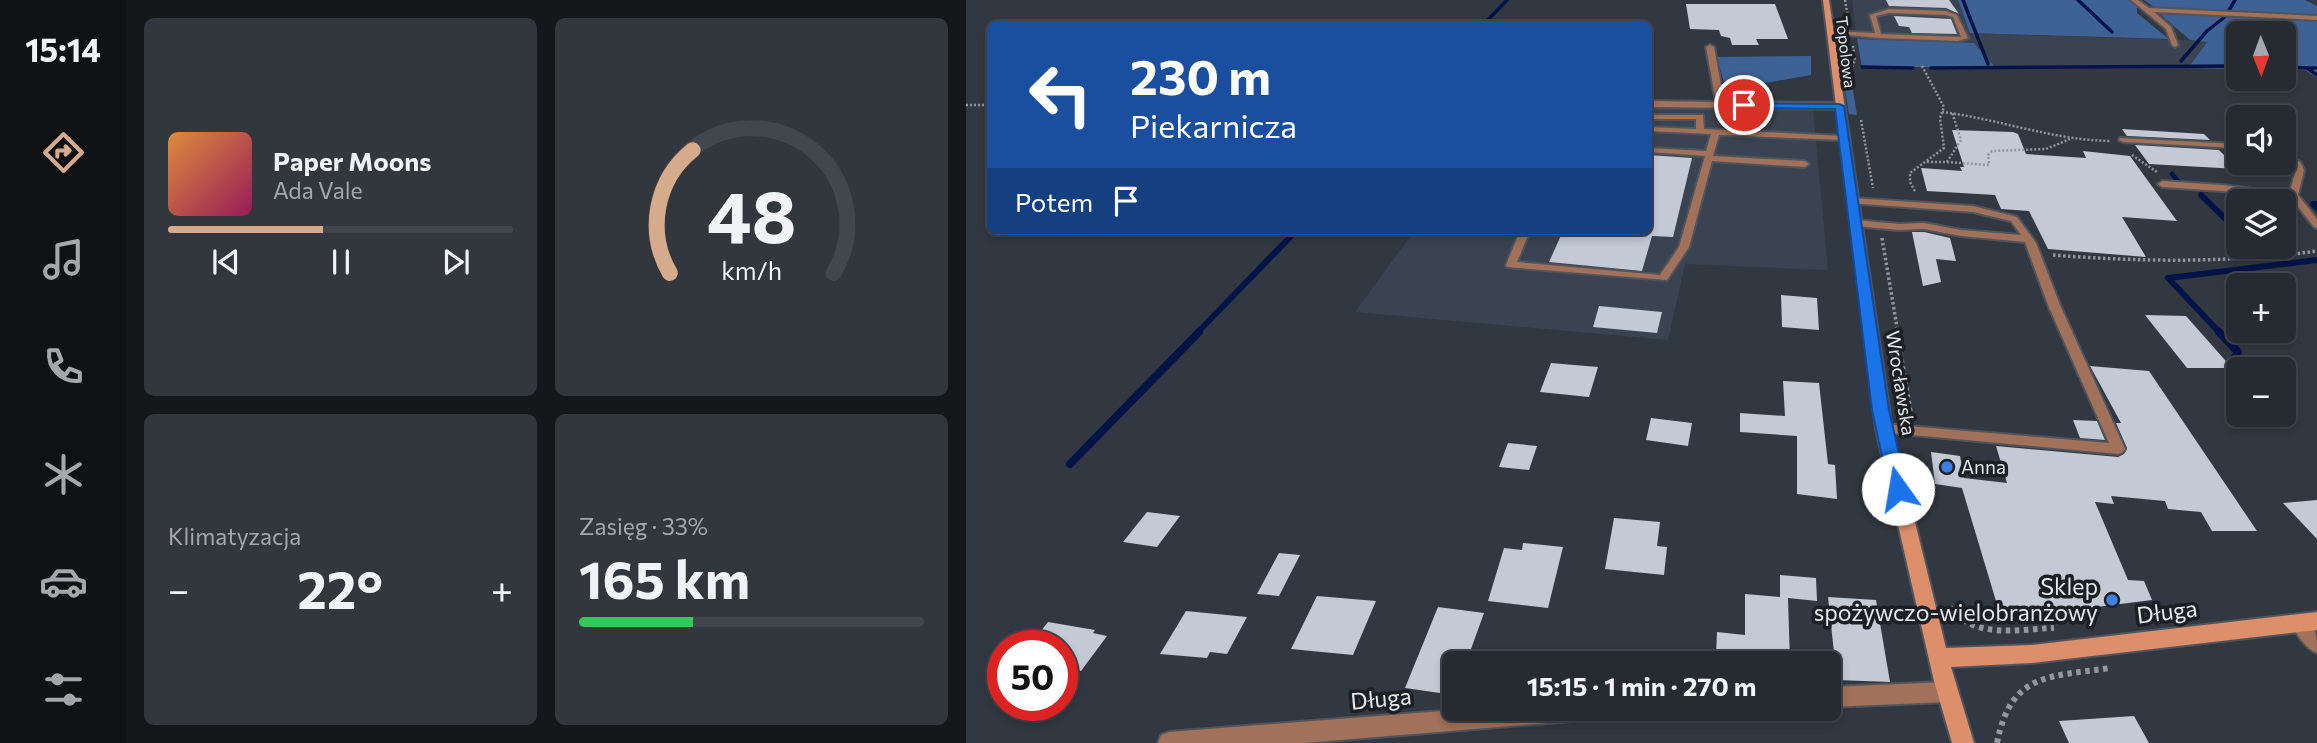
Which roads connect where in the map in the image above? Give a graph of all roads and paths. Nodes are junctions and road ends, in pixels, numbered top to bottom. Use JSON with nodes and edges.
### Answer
{"nodes":[{"id":1,"x":1826,"y":0,"type":"edge"},
{"id":2,"x":1845,"y":0,"type":"edge"},
{"id":3,"x":2134,"y":0,"type":"edge"},
{"id":4,"x":2148,"y":10,"type":"junction"},
{"id":5,"x":2317,"y":18,"type":"edge"},
{"id":6,"x":1830,"y":33,"type":"junction"},
{"id":7,"x":1851,"y":35,"type":"junction"},
{"id":8,"x":1879,"y":36,"type":"junction"},
{"id":9,"x":2175,"y":45,"type":"dead end"},
{"id":10,"x":1710,"y":47,"type":"dead end"},
{"id":11,"x":1921,"y":65,"type":"dead end"},
{"id":12,"x":1854,"y":78,"type":"dead end"},
{"id":13,"x":1652,"y":104,"type":"edge"},
{"id":14,"x":1720,"y":104,"type":"junction"},
{"id":15,"x":966,"y":105,"type":"edge"},
{"id":16,"x":987,"y":105,"type":"edge"},
{"id":17,"x":1839,"y":106,"type":"junction"},
{"id":18,"x":1942,"y":111,"type":"junction"},
{"id":19,"x":1952,"y":112,"type":"junction"},
{"id":20,"x":1652,"y":117,"type":"edge"},
{"id":21,"x":1861,"y":117,"type":"dead end"},
{"id":22,"x":1652,"y":129,"type":"edge"},
{"id":23,"x":1700,"y":130,"type":"junction"},
{"id":24,"x":1716,"y":131,"type":"junction"},
{"id":25,"x":1843,"y":138,"type":"junction"},
{"id":26,"x":2070,"y":139,"type":"junction"},
{"id":27,"x":2123,"y":140,"type":"joint"},
{"id":28,"x":2111,"y":141,"type":"junction"},
{"id":29,"x":2226,"y":145,"type":"edge"},
{"id":30,"x":1652,"y":150,"type":"edge"},
{"id":31,"x":1709,"y":156,"type":"junction"},
{"id":32,"x":1947,"y":162,"type":"junction"},
{"id":33,"x":1926,"y":163,"type":"junction"},
{"id":34,"x":2296,"y":163,"type":"edge"},
{"id":35,"x":1805,"y":164,"type":"dead end"},
{"id":36,"x":2162,"y":184,"type":"dead end"},
{"id":37,"x":2176,"y":185,"type":"junction"},
{"id":38,"x":2293,"y":189,"type":"edge"},
{"id":39,"x":2226,"y":191,"type":"edge"},
{"id":40,"x":2296,"y":200,"type":"edge"},
{"id":41,"x":1852,"y":201,"type":"junction"},
{"id":42,"x":1876,"y":203,"type":"junction"},
{"id":43,"x":1922,"y":206,"type":"junction"},
{"id":44,"x":1855,"y":223,"type":"junction"},
{"id":45,"x":2317,"y":225,"type":"edge"},
{"id":46,"x":1880,"y":226,"type":"junction"},
{"id":47,"x":1523,"y":235,"type":"edge"},
{"id":48,"x":2029,"y":239,"type":"junction"},
{"id":49,"x":2317,"y":251,"type":"edge"},
{"id":50,"x":2035,"y":253,"type":"junction"},
{"id":51,"x":1911,"y":417,"type":"dead end"},
{"id":52,"x":1884,"y":429,"type":"junction"},
{"id":53,"x":2308,"y":622,"type":"edge"},
{"id":54,"x":2060,"y":628,"type":"dead end"},
{"id":55,"x":1983,"y":629,"type":"dead end"},
{"id":56,"x":2317,"y":645,"type":"edge"},
{"id":57,"x":1939,"y":658,"type":"junction"},
{"id":58,"x":2123,"y":667,"type":"dead end"},
{"id":59,"x":1947,"y":692,"type":"junction"},
{"id":60,"x":1841,"y":697,"type":"edge"},
{"id":61,"x":1446,"y":721,"type":"edge"},
{"id":62,"x":1168,"y":743,"type":"edge"},
{"id":63,"x":1962,"y":743,"type":"edge"},
{"id":64,"x":1997,"y":743,"type":"edge"}],
"edges":[{"from":1,"to":6,"type":"main road","name":"Topolowa"},
{"from":2,"to":7,"type":"path"},
{"from":3,"to":4,"type":"lane"},
{"from":4,"to":5,"type":"lane"},
{"from":4,"to":9,"type":"lane"},
{"from":6,"to":7,"type":"lane"},
{"from":6,"to":17,"type":"main road","name":"Topolowa"},
{"from":7,"to":8,"type":"lane"},
{"from":7,"to":12,"type":"path"},
{"from":8,"to":8,"type":"lane"},
{"from":10,"to":14,"type":"street"},
{"from":11,"to":18,"type":"path"},
{"from":13,"to":14,"type":"street"},
{"from":14,"to":17,"type":"street"},
{"from":15,"to":16,"type":"path"},
{"from":17,"to":25,"type":"main road","name":"Wrocławska"},
{"from":18,"to":19,"type":"path"},
{"from":18,"to":33,"type":"path"},
{"from":19,"to":26,"type":"path"},
{"from":19,"to":32,"type":"path"},
{"from":20,"to":23,"type":"lane"},
{"from":21,"to":42,"type":"path"},
{"from":22,"to":23,"type":"lane"},
{"from":23,"to":24,"type":"lane"},
{"from":24,"to":25,"type":"lane"},
{"from":24,"to":31,"type":"lane"},
{"from":25,"to":41,"type":"main road","name":"Wrocławska"},
{"from":26,"to":28,"type":"path"},
{"from":26,"to":32,"type":"path"},
{"from":27,"to":28,"type":"path"},
{"from":27,"to":29,"type":"lane"},
{"from":28,"to":37,"type":"path"},
{"from":30,"to":31,"type":"lane"},
{"from":31,"to":35,"type":"lane"},
{"from":31,"to":47,"type":"lane"},
{"from":32,"to":33,"type":"path"},
{"from":33,"to":43,"type":"path"},
{"from":34,"to":38,"type":"lane"},
{"from":36,"to":37,"type":"lane"},
{"from":37,"to":39,"type":"lane"},
{"from":40,"to":45,"type":"lane"},
{"from":41,"to":42,"type":"lane"},
{"from":41,"to":44,"type":"main road","name":"Wrocławska"},
{"from":42,"to":43,"type":"lane"},
{"from":43,"to":48,"type":"lane"},
{"from":44,"to":46,"type":"lane"},
{"from":44,"to":52,"type":"main road","name":"Wrocławska"},
{"from":46,"to":48,"type":"lane"},
{"from":46,"to":51,"type":"path"},
{"from":48,"to":50,"type":"lane"},
{"from":49,"to":50,"type":"path"},
{"from":50,"to":52,"type":"lane"},
{"from":52,"to":57,"type":"main road","name":"Wrocławska"},
{"from":53,"to":56,"type":"lane"},
{"from":53,"to":57,"type":"main road","name":"Długa"},
{"from":54,"to":55,"type":"path"},
{"from":57,"to":59,"type":"main road","name":"Wrocławska"},
{"from":58,"to":64,"type":"path"},
{"from":59,"to":60,"type":"street"},
{"from":59,"to":63,"type":"main road","name":"Wrocławska"},
{"from":61,"to":62,"type":"street","name":"Długa"}]}
